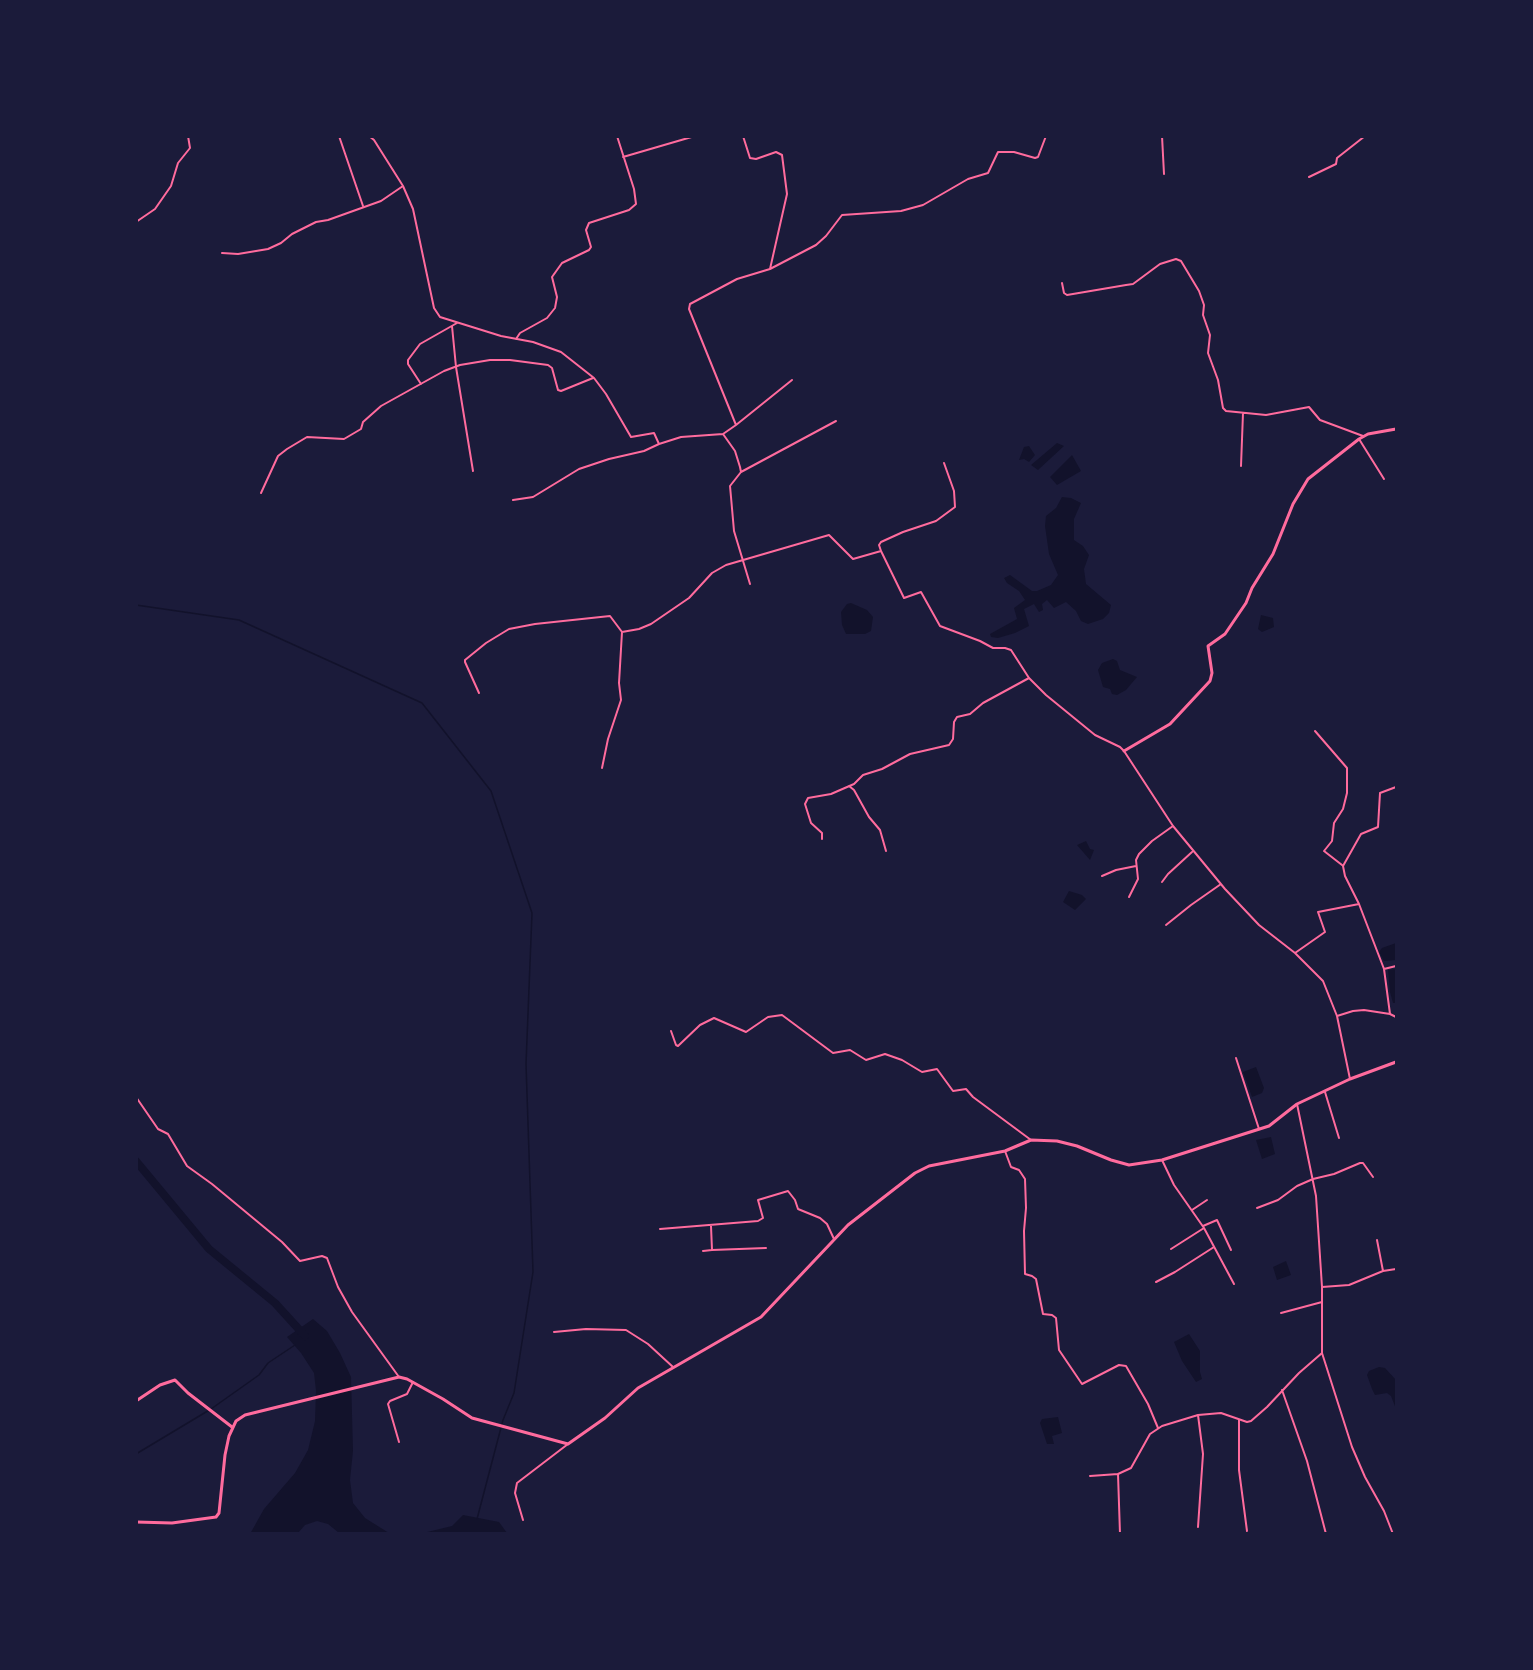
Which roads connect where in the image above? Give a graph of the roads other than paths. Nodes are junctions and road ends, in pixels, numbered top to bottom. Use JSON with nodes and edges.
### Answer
{"nodes":[{"id":1,"x":188,"y":136,"type":"edge"},
{"id":2,"x":339,"y":136,"type":"edge"},
{"id":3,"x":369,"y":136,"type":"edge"},
{"id":4,"x":617,"y":136,"type":"edge"},
{"id":5,"x":695,"y":136,"type":"edge"},
{"id":6,"x":743,"y":136,"type":"edge"},
{"id":7,"x":1046,"y":136,"type":"edge"},
{"id":8,"x":1162,"y":136,"type":"edge"},
{"id":9,"x":1365,"y":136,"type":"edge"},
{"id":10,"x":623,"y":157,"type":"junction"},
{"id":11,"x":1164,"y":174,"type":"dead end"},
{"id":12,"x":1309,"y":177,"type":"dead end"},
{"id":13,"x":403,"y":186,"type":"junction"},
{"id":14,"x":363,"y":206,"type":"junction"},
{"id":15,"x":136,"y":222,"type":"edge"},
{"id":16,"x":222,"y":252,"type":"dead end"},
{"id":17,"x":770,"y":269,"type":"junction"},
{"id":18,"x":1062,"y":283,"type":"dead end"},
{"id":19,"x":457,"y":323,"type":"junction"},
{"id":20,"x":452,"y":326,"type":"junction"},
{"id":21,"x":516,"y":339,"type":"junction"},
{"id":22,"x":456,"y":366,"type":"junction"},
{"id":23,"x":594,"y":378,"type":"junction"},
{"id":24,"x":792,"y":380,"type":"dead end"},
{"id":25,"x":421,"y":384,"type":"junction"},
{"id":26,"x":1243,"y":413,"type":"junction"},
{"id":27,"x":836,"y":421,"type":"dead end"},
{"id":28,"x":736,"y":425,"type":"junction"},
{"id":29,"x":1396,"y":429,"type":"edge"},
{"id":30,"x":723,"y":434,"type":"junction"},
{"id":31,"x":1361,"y":438,"type":"junction"},
{"id":32,"x":659,"y":444,"type":"junction"},
{"id":33,"x":944,"y":463,"type":"dead end"},
{"id":34,"x":1241,"y":466,"type":"dead end"},
{"id":35,"x":473,"y":471,"type":"dead end"},
{"id":36,"x":741,"y":472,"type":"junction"},
{"id":37,"x":1384,"y":479,"type":"dead end"},
{"id":38,"x":261,"y":493,"type":"dead end"},
{"id":39,"x":513,"y":500,"type":"dead end"},
{"id":40,"x":881,"y":551,"type":"junction"},
{"id":41,"x":743,"y":560,"type":"junction"},
{"id":42,"x":750,"y":584,"type":"dead end"},
{"id":43,"x":622,"y":632,"type":"junction"},
{"id":44,"x":1029,"y":678,"type":"junction"},
{"id":45,"x":479,"y":693,"type":"dead end"},
{"id":46,"x":1316,"y":731,"type":"dead end"},
{"id":47,"x":1124,"y":751,"type":"junction"},
{"id":48,"x":602,"y":768,"type":"dead end"},
{"id":49,"x":849,"y":786,"type":"junction"},
{"id":50,"x":1396,"y":787,"type":"edge"},
{"id":51,"x":1173,"y":826,"type":"junction"},
{"id":52,"x":822,"y":839,"type":"dead end"},
{"id":53,"x":886,"y":851,"type":"dead end"},
{"id":54,"x":1193,"y":852,"type":"junction"},
{"id":55,"x":1136,"y":866,"type":"junction"},
{"id":56,"x":1343,"y":866,"type":"junction"},
{"id":57,"x":1102,"y":876,"type":"dead end"},
{"id":58,"x":1162,"y":882,"type":"dead end"},
{"id":59,"x":1221,"y":884,"type":"junction"},
{"id":60,"x":1129,"y":897,"type":"dead end"},
{"id":61,"x":1359,"y":904,"type":"junction"},
{"id":62,"x":1166,"y":925,"type":"dead end"},
{"id":63,"x":1295,"y":953,"type":"junction"},
{"id":64,"x":1396,"y":966,"type":"edge"},
{"id":65,"x":1384,"y":969,"type":"junction"},
{"id":66,"x":1390,"y":1014,"type":"junction"},
{"id":67,"x":1337,"y":1016,"type":"junction"},
{"id":68,"x":1396,"y":1017,"type":"edge"},
{"id":69,"x":671,"y":1030,"type":"dead end"},
{"id":70,"x":1236,"y":1059,"type":"dead end"},
{"id":71,"x":1396,"y":1062,"type":"edge"},
{"id":72,"x":1350,"y":1079,"type":"junction"},
{"id":73,"x":1325,"y":1092,"type":"junction"},
{"id":74,"x":136,"y":1097,"type":"edge"},
{"id":75,"x":1297,"y":1104,"type":"junction"},
{"id":76,"x":1259,"y":1129,"type":"junction"},
{"id":77,"x":1339,"y":1138,"type":"dead end"},
{"id":78,"x":1031,"y":1140,"type":"junction"},
{"id":79,"x":1005,"y":1151,"type":"junction"},
{"id":80,"x":1162,"y":1160,"type":"junction"},
{"id":81,"x":1372,"y":1177,"type":"dead end"},
{"id":82,"x":1313,"y":1179,"type":"junction"},
{"id":83,"x":1207,"y":1200,"type":"dead end"},
{"id":84,"x":1257,"y":1208,"type":"dead end"},
{"id":85,"x":1192,"y":1210,"type":"junction"},
{"id":86,"x":710,"y":1225,"type":"junction"},
{"id":87,"x":1204,"y":1227,"type":"junction"},
{"id":88,"x":660,"y":1229,"type":"dead end"},
{"id":89,"x":834,"y":1239,"type":"junction"},
{"id":90,"x":1377,"y":1240,"type":"dead end"},
{"id":91,"x":1214,"y":1247,"type":"junction"},
{"id":92,"x":766,"y":1248,"type":"dead end"},
{"id":93,"x":1171,"y":1249,"type":"dead end"},
{"id":94,"x":712,"y":1250,"type":"junction"},
{"id":95,"x":1231,"y":1250,"type":"dead end"},
{"id":96,"x":703,"y":1251,"type":"dead end"},
{"id":97,"x":1396,"y":1269,"type":"edge"},
{"id":98,"x":1383,"y":1271,"type":"junction"},
{"id":99,"x":1156,"y":1282,"type":"dead end"},
{"id":100,"x":1234,"y":1284,"type":"dead end"},
{"id":101,"x":1322,"y":1287,"type":"junction"},
{"id":102,"x":1322,"y":1302,"type":"junction"},
{"id":103,"x":1281,"y":1313,"type":"dead end"},
{"id":104,"x":554,"y":1332,"type":"dead end"},
{"id":105,"x":1322,"y":1353,"type":"junction"},
{"id":106,"x":673,"y":1367,"type":"junction"},
{"id":107,"x":399,"y":1377,"type":"junction"},
{"id":108,"x":413,"y":1382,"type":"junction"},
{"id":109,"x":1282,"y":1390,"type":"junction"},
{"id":110,"x":136,"y":1401,"type":"edge"},
{"id":111,"x":1198,"y":1415,"type":"junction"},
{"id":112,"x":1239,"y":1420,"type":"junction"},
{"id":113,"x":232,"y":1427,"type":"junction"},
{"id":114,"x":1158,"y":1428,"type":"junction"},
{"id":115,"x":399,"y":1442,"type":"dead end"},
{"id":116,"x":568,"y":1444,"type":"junction"},
{"id":117,"x":1118,"y":1474,"type":"junction"},
{"id":118,"x":1090,"y":1476,"type":"dead end"},
{"id":119,"x":523,"y":1520,"type":"dead end"},
{"id":120,"x":137,"y":1522,"type":"edge"},
{"id":121,"x":1198,"y":1527,"type":"dead end"},
{"id":122,"x":1247,"y":1530,"type":"dead end"},
{"id":123,"x":137,"y":1533,"type":"edge"},
{"id":124,"x":1120,"y":1533,"type":"edge"},
{"id":125,"x":1326,"y":1533,"type":"edge"},
{"id":126,"x":1392,"y":1533,"type":"edge"}],
"edges":[{"from":1,"to":15,"type":"street"},
{"from":2,"to":14,"type":"street"},
{"from":3,"to":13,"type":"street"},
{"from":4,"to":10,"type":"street"},
{"from":5,"to":10,"type":"street"},
{"from":6,"to":17,"type":"street"},
{"from":7,"to":17,"type":"street"},
{"from":8,"to":11,"type":"street"},
{"from":9,"to":12,"type":"street"},
{"from":10,"to":21,"type":"street"},
{"from":13,"to":14,"type":"street"},
{"from":13,"to":19,"type":"street"},
{"from":14,"to":16,"type":"street"},
{"from":17,"to":28,"type":"street"},
{"from":18,"to":26,"type":"street"},
{"from":19,"to":20,"type":"street"},
{"from":19,"to":21,"type":"street"},
{"from":20,"to":22,"type":"street"},
{"from":20,"to":25,"type":"street"},
{"from":21,"to":23,"type":"street"},
{"from":22,"to":23,"type":"street"},
{"from":22,"to":25,"type":"street"},
{"from":22,"to":35,"type":"street"},
{"from":23,"to":32,"type":"street"},
{"from":24,"to":28,"type":"street"},
{"from":25,"to":38,"type":"street"},
{"from":26,"to":31,"type":"street"},
{"from":26,"to":34,"type":"street"},
{"from":27,"to":36,"type":"street"},
{"from":28,"to":30,"type":"street"},
{"from":29,"to":31,"type":"main road"},
{"from":30,"to":32,"type":"street"},
{"from":30,"to":36,"type":"street"},
{"from":31,"to":37,"type":"street"},
{"from":31,"to":47,"type":"main road"},
{"from":32,"to":39,"type":"street"},
{"from":33,"to":40,"type":"street"},
{"from":36,"to":41,"type":"street"},
{"from":40,"to":41,"type":"street"},
{"from":40,"to":44,"type":"street"},
{"from":41,"to":42,"type":"street"},
{"from":41,"to":43,"type":"street"},
{"from":43,"to":45,"type":"street"},
{"from":43,"to":48,"type":"street"},
{"from":44,"to":47,"type":"street"},
{"from":44,"to":49,"type":"street"},
{"from":46,"to":56,"type":"street"},
{"from":47,"to":51,"type":"street"},
{"from":49,"to":52,"type":"street"},
{"from":49,"to":53,"type":"street"},
{"from":50,"to":56,"type":"street"},
{"from":51,"to":54,"type":"street"},
{"from":51,"to":55,"type":"street"},
{"from":54,"to":58,"type":"street"},
{"from":54,"to":59,"type":"street"},
{"from":55,"to":57,"type":"street"},
{"from":55,"to":60,"type":"street"},
{"from":56,"to":61,"type":"street"},
{"from":59,"to":62,"type":"street"},
{"from":59,"to":63,"type":"street"},
{"from":61,"to":63,"type":"street"},
{"from":61,"to":65,"type":"street"},
{"from":63,"to":67,"type":"street"},
{"from":64,"to":65,"type":"street"},
{"from":65,"to":66,"type":"street"},
{"from":66,"to":67,"type":"street"},
{"from":66,"to":68,"type":"street"},
{"from":67,"to":72,"type":"street"},
{"from":69,"to":78,"type":"street"},
{"from":70,"to":76,"type":"street"},
{"from":71,"to":72,"type":"main road"},
{"from":72,"to":73,"type":"main road"},
{"from":73,"to":75,"type":"main road"},
{"from":73,"to":77,"type":"street"},
{"from":74,"to":107,"type":"street"},
{"from":75,"to":76,"type":"main road"},
{"from":75,"to":82,"type":"street"},
{"from":76,"to":80,"type":"main road"},
{"from":78,"to":79,"type":"main road"},
{"from":78,"to":80,"type":"main road"},
{"from":79,"to":89,"type":"main road"},
{"from":79,"to":114,"type":"street"},
{"from":80,"to":85,"type":"street"},
{"from":81,"to":82,"type":"street"},
{"from":82,"to":84,"type":"street"},
{"from":82,"to":101,"type":"street"},
{"from":83,"to":85,"type":"street"},
{"from":85,"to":87,"type":"street"},
{"from":86,"to":88,"type":"street"},
{"from":86,"to":89,"type":"street"},
{"from":86,"to":94,"type":"street"},
{"from":87,"to":91,"type":"street"},
{"from":87,"to":93,"type":"street"},
{"from":87,"to":95,"type":"street"},
{"from":89,"to":106,"type":"main road"},
{"from":90,"to":98,"type":"street"},
{"from":91,"to":99,"type":"street"},
{"from":91,"to":100,"type":"street"},
{"from":92,"to":94,"type":"street"},
{"from":94,"to":96,"type":"street"},
{"from":97,"to":98,"type":"street"},
{"from":98,"to":101,"type":"street"},
{"from":101,"to":102,"type":"street"},
{"from":102,"to":103,"type":"street"},
{"from":102,"to":105,"type":"street"},
{"from":104,"to":106,"type":"street"},
{"from":105,"to":109,"type":"street"},
{"from":105,"to":126,"type":"street"},
{"from":106,"to":116,"type":"main road"},
{"from":107,"to":108,"type":"main road"},
{"from":107,"to":113,"type":"main road"},
{"from":108,"to":115,"type":"street"},
{"from":108,"to":116,"type":"main road"},
{"from":109,"to":112,"type":"street"},
{"from":109,"to":125,"type":"street"},
{"from":110,"to":113,"type":"main road"},
{"from":111,"to":112,"type":"street"},
{"from":111,"to":114,"type":"street"},
{"from":111,"to":121,"type":"street"},
{"from":112,"to":122,"type":"street"},
{"from":113,"to":120,"type":"main road"},
{"from":114,"to":117,"type":"street"},
{"from":116,"to":119,"type":"street"},
{"from":117,"to":118,"type":"street"},
{"from":117,"to":124,"type":"street"},
{"from":120,"to":123,"type":"street"}]}
